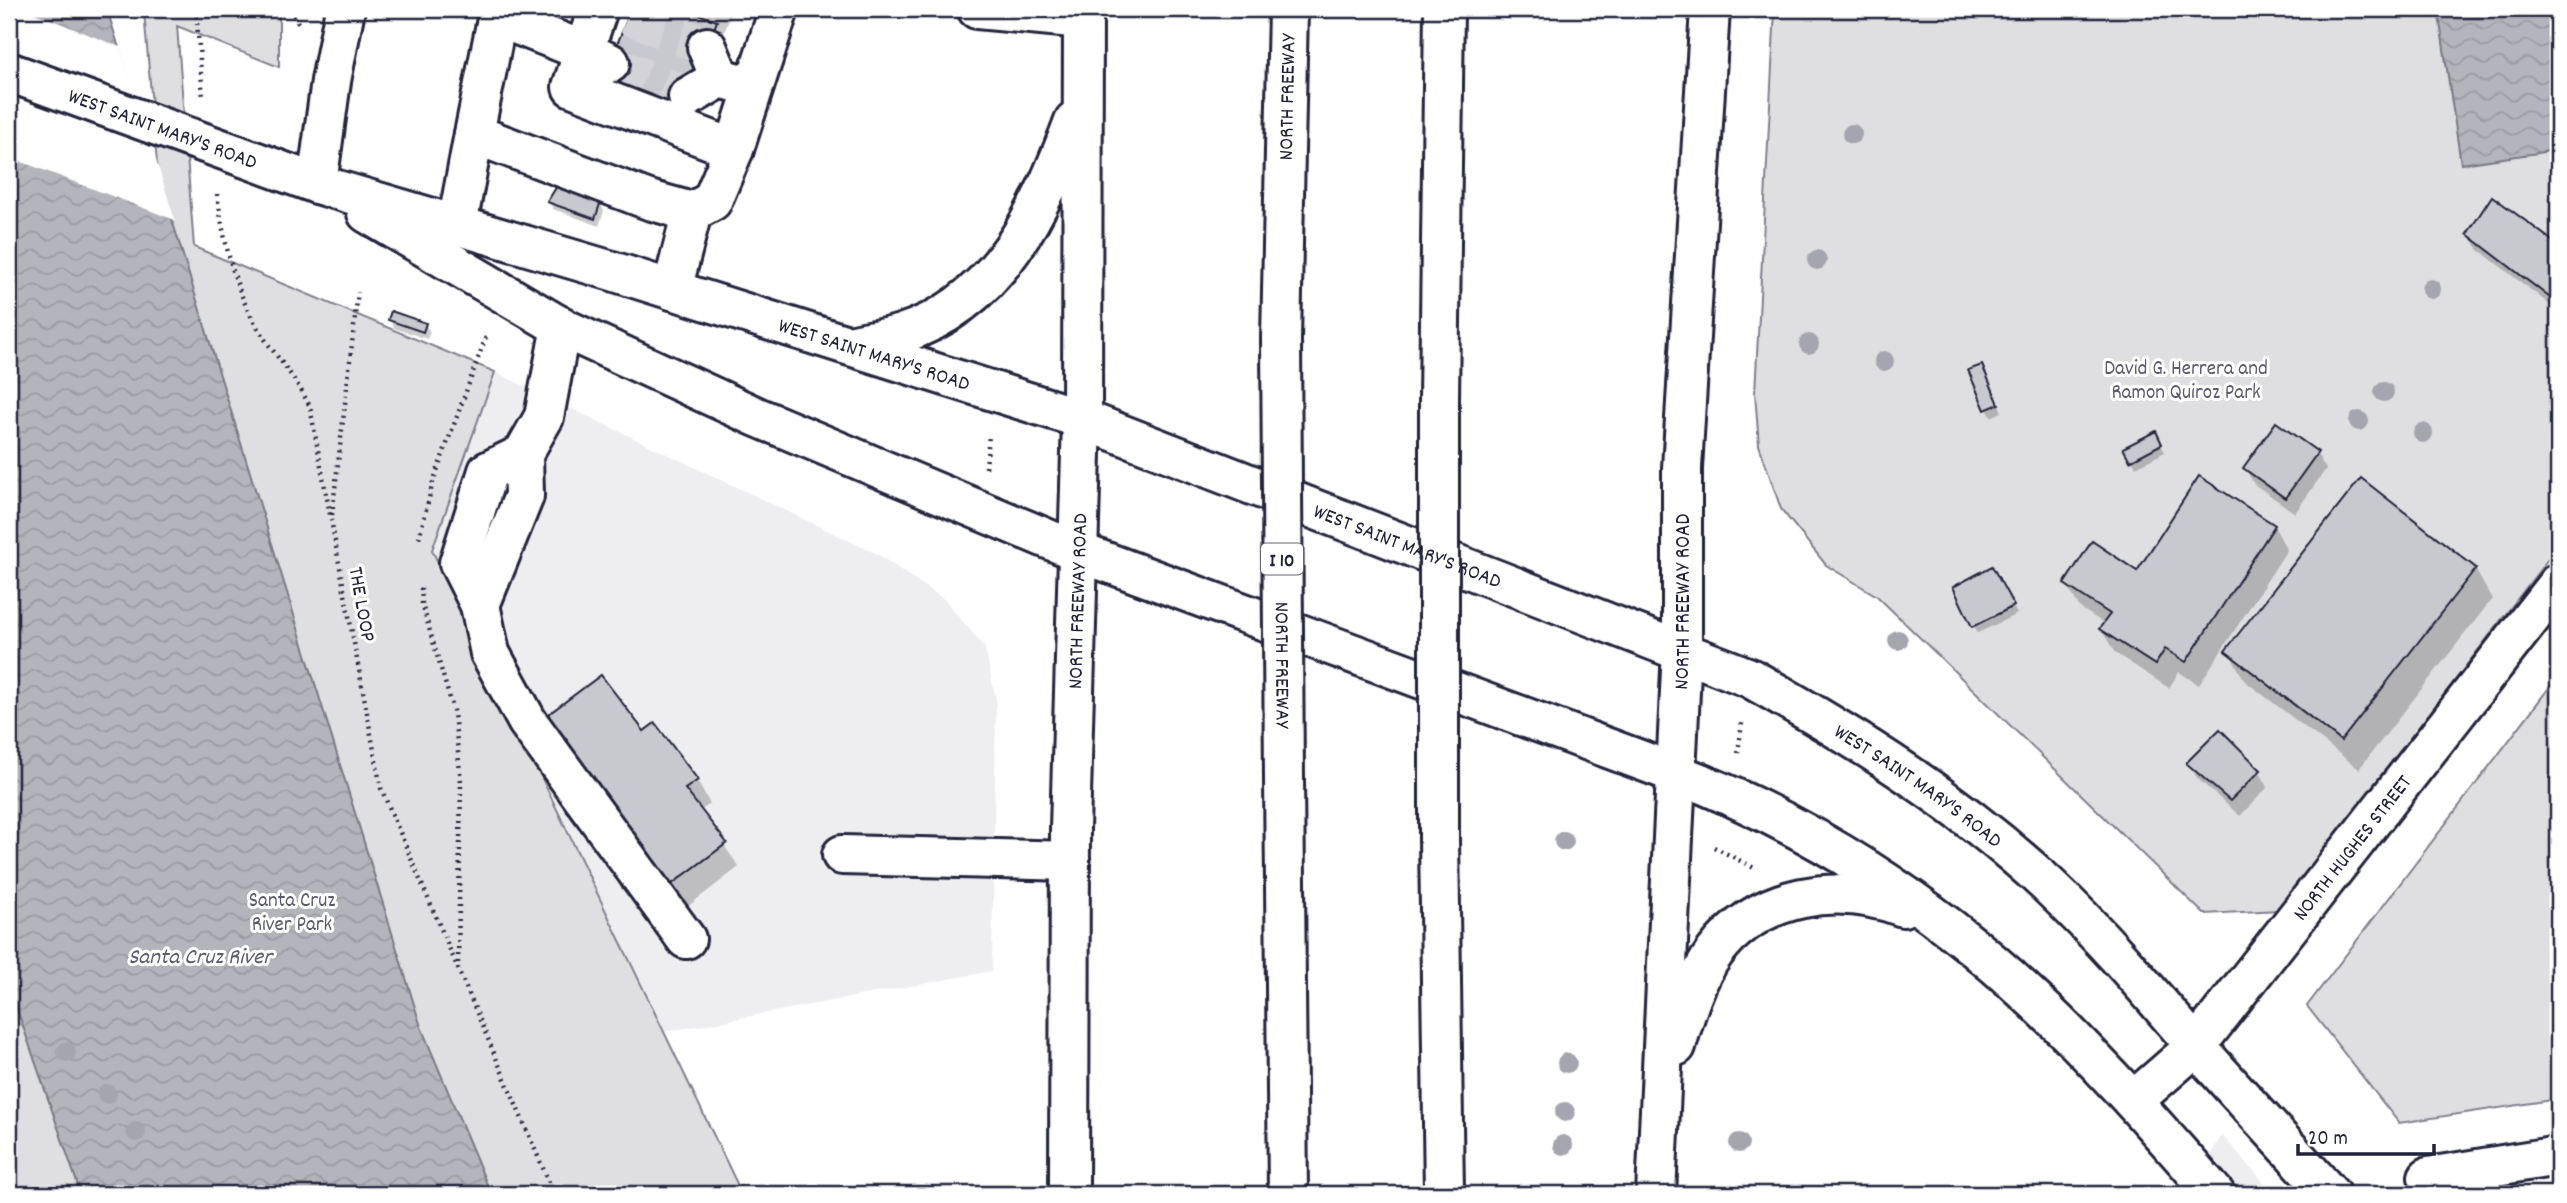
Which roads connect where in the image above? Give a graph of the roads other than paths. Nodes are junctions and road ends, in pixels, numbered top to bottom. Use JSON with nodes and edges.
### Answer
{"nodes":[{"id":1,"x":345,"y":9,"type":"edge"},
{"id":2,"x":779,"y":9,"type":"edge"},
{"id":3,"x":977,"y":9,"type":"edge"},
{"id":4,"x":1280,"y":9,"type":"edge"},
{"id":5,"x":1288,"y":9,"type":"edge"},
{"id":6,"x":1444,"y":9,"type":"edge"},
{"id":7,"x":1454,"y":9,"type":"edge"},
{"id":8,"x":1710,"y":9,"type":"edge"},
{"id":9,"x":613,"y":11,"type":"edge"},
{"id":10,"x":498,"y":13,"type":"edge"},
{"id":11,"x":1083,"y":14,"type":"edge"},
{"id":12,"x":597,"y":57,"type":"junction"},
{"id":13,"x":9,"y":72,"type":"edge"},
{"id":14,"x":1083,"y":96,"type":"junction"},
{"id":15,"x":1442,"y":97,"type":"junction"},
{"id":16,"x":1285,"y":108,"type":"junction"},
{"id":17,"x":474,"y":134,"type":"junction"},
{"id":18,"x":734,"y":149,"type":"junction"},
{"id":19,"x":317,"y":184,"type":"junction"},
{"id":20,"x":692,"y":212,"type":"junction"},
{"id":21,"x":457,"y":225,"type":"junction"},
{"id":22,"x":672,"y":290,"type":"junction"},
{"id":23,"x":561,"y":326,"type":"junction"},
{"id":24,"x":847,"y":345,"type":"junction"},
{"id":25,"x":1082,"y":419,"type":"junction"},
{"id":26,"x":1079,"y":552,"type":"junction"},
{"id":27,"x":2558,"y":583,"type":"edge"},
{"id":28,"x":1682,"y":649,"type":"junction"},
{"id":29,"x":1675,"y":773,"type":"junction"},
{"id":30,"x":842,"y":855,"type":"dead end"},
{"id":31,"x":1070,"y":861,"type":"junction"},
{"id":32,"x":1941,"y":922,"type":"junction"},
{"id":33,"x":686,"y":939,"type":"dead end"},
{"id":34,"x":2196,"y":1046,"type":"junction"},
{"id":35,"x":2133,"y":1101,"type":"junction"},
{"id":36,"x":1661,"y":1113,"type":"junction"},
{"id":37,"x":2558,"y":1156,"type":"edge"},
{"id":38,"x":2428,"y":1177,"type":"dead end"},
{"id":39,"x":1069,"y":1194,"type":"edge"},
{"id":40,"x":1288,"y":1194,"type":"edge"},
{"id":41,"x":1444,"y":1194,"type":"edge"},
{"id":42,"x":1656,"y":1194,"type":"edge"},
{"id":43,"x":2216,"y":1194,"type":"edge"},
{"id":44,"x":2330,"y":1194,"type":"edge"}],
"edges":[{"from":1,"to":19,"type":"main road"},
{"from":2,"to":18,"type":"main road"},
{"from":3,"to":11,"type":"main road"},
{"from":4,"to":16,"type":"main road"},
{"from":5,"to":16,"type":"main road","name":"NORTH FREEWAY","number":"I 10"},
{"from":6,"to":15,"type":"main road"},
{"from":7,"to":15,"type":"main road"},
{"from":8,"to":28,"type":"main road","name":"NORTH FREEWAY ROAD"},
{"from":9,"to":12,"type":"main road"},
{"from":10,"to":12,"type":"main road"},
{"from":10,"to":17,"type":"main road"},
{"from":11,"to":14,"type":"main road","name":"NORTH FREEWAY ROAD"},
{"from":12,"to":18,"type":"main road"},
{"from":13,"to":19,"type":"main road","name":"WEST SAINT MARY'S ROAD","bridge":true},
{"from":14,"to":24,"type":"main road"},
{"from":14,"to":25,"type":"main road","name":"NORTH FREEWAY ROAD"},
{"from":15,"to":41,"type":"main road","bridge":true},
{"from":16,"to":40,"type":"main road","name":"NORTH FREEWAY","number":"I 10","bridge":true},
{"from":17,"to":20,"type":"main road"},
{"from":17,"to":21,"type":"main road"},
{"from":18,"to":20,"type":"main road"},
{"from":19,"to":21,"type":"main road","name":"WEST SAINT MARY'S ROAD"},
{"from":19,"to":23,"type":"main road","name":"WEST SAINT MARY'S ROAD"},
{"from":20,"to":22,"type":"main road"},
{"from":21,"to":22,"type":"main road","name":"WEST SAINT MARY'S ROAD"},
{"from":22,"to":24,"type":"main road","name":"WEST SAINT MARY'S ROAD"},
{"from":23,"to":26,"type":"main road","name":"WEST SAINT MARY'S ROAD"},
{"from":23,"to":33,"type":"main road"},
{"from":24,"to":25,"type":"main road","name":"WEST SAINT MARY'S ROAD"},
{"from":25,"to":26,"type":"main road","name":"NORTH FREEWAY ROAD"},
{"from":25,"to":28,"type":"main road","name":"WEST SAINT MARY'S ROAD"},
{"from":26,"to":29,"type":"main road","name":"WEST SAINT MARY'S ROAD"},
{"from":26,"to":31,"type":"main road","name":"NORTH FREEWAY ROAD"},
{"from":27,"to":34,"type":"main road","name":"NORTH HUGHES STREET"},
{"from":28,"to":29,"type":"main road","name":"NORTH FREEWAY ROAD"},
{"from":28,"to":34,"type":"main road","name":"WEST SAINT MARY'S ROAD"},
{"from":29,"to":32,"type":"main road","name":"WEST SAINT MARY'S ROAD"},
{"from":29,"to":36,"type":"main road","name":"NORTH FREEWAY ROAD"},
{"from":30,"to":31,"type":"main road"},
{"from":31,"to":39,"type":"main road","name":"NORTH FREEWAY ROAD"},
{"from":32,"to":35,"type":"main road","name":"WEST SAINT MARY'S ROAD"},
{"from":32,"to":36,"type":"main road"},
{"from":34,"to":35,"type":"main road","name":"NORTH HUGHES STREET"},
{"from":34,"to":44,"type":"main road","name":"WEST SAINT MARY'S ROAD"},
{"from":35,"to":43,"type":"main road","name":"WEST SAINT MARY'S ROAD"},
{"from":36,"to":42,"type":"main road","name":"NORTH FREEWAY ROAD"},
{"from":37,"to":38,"type":"main road"}]}
